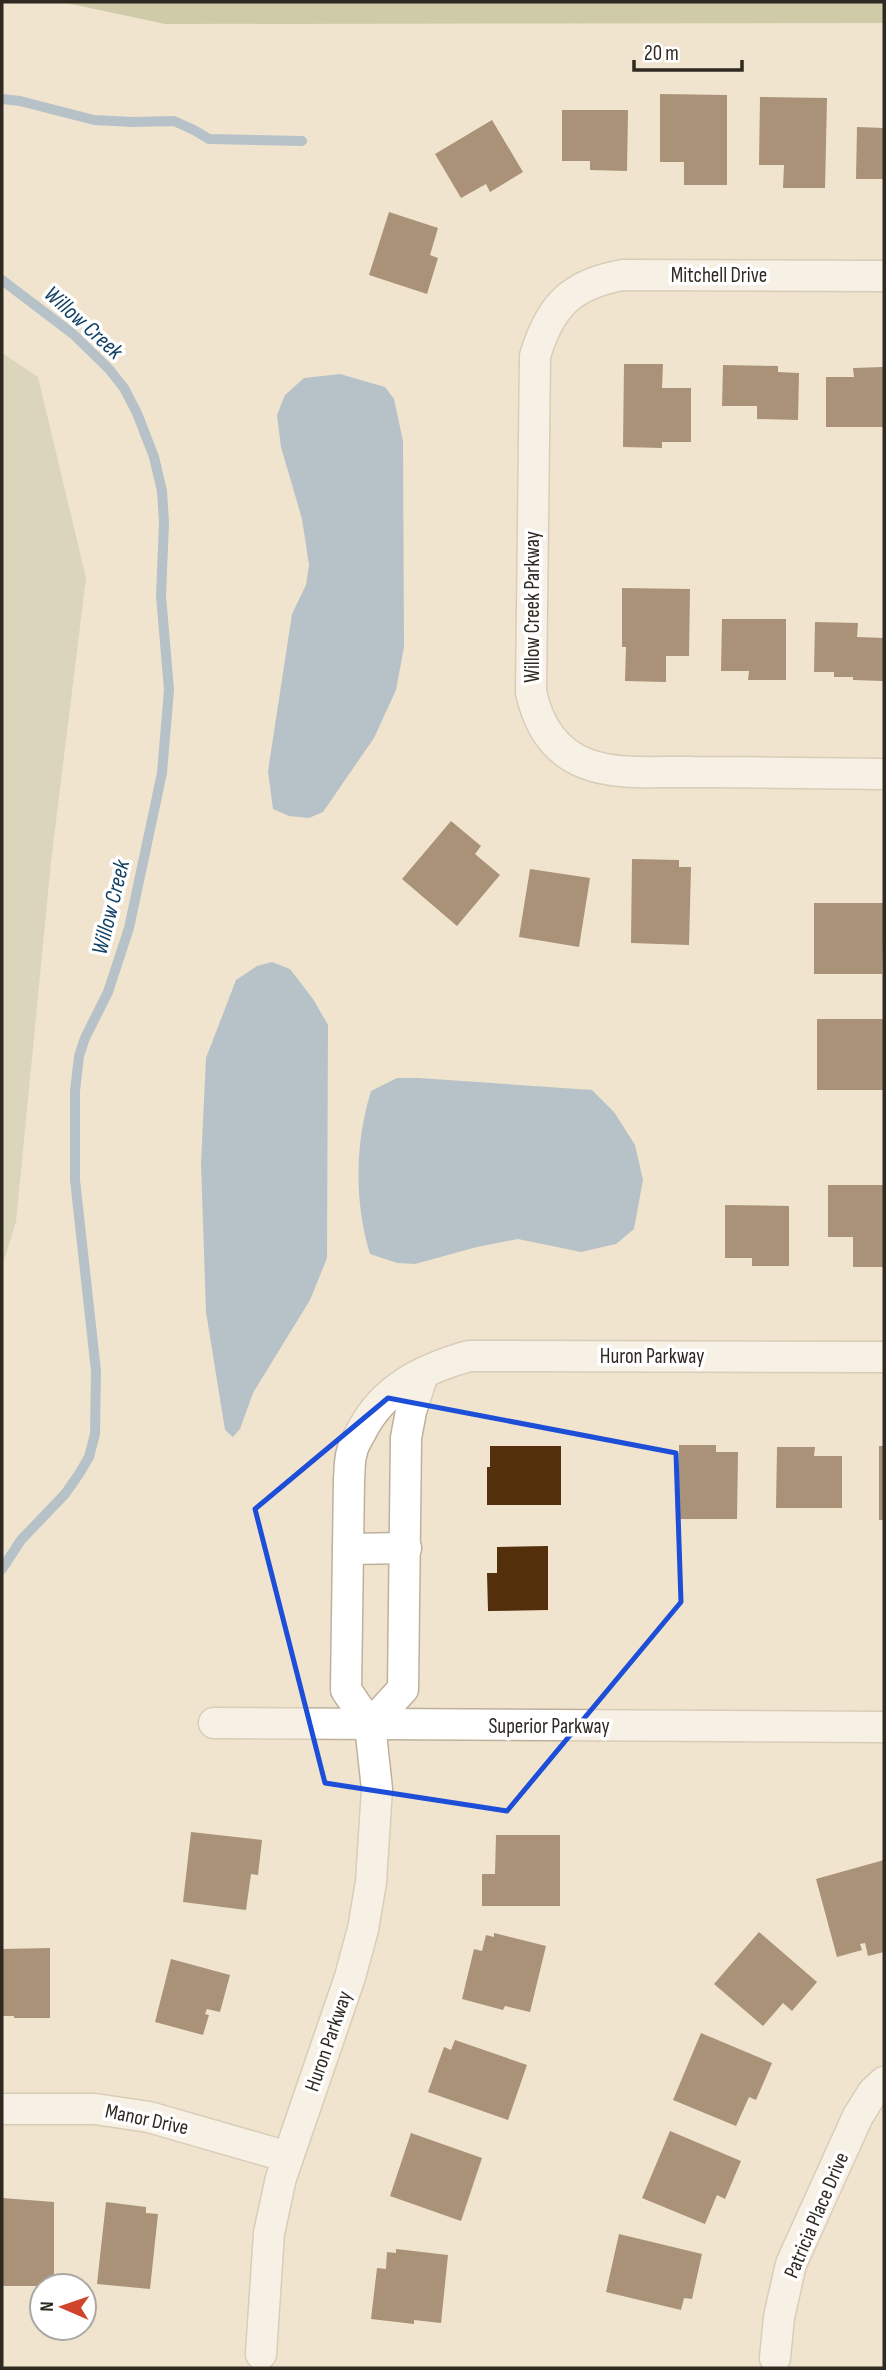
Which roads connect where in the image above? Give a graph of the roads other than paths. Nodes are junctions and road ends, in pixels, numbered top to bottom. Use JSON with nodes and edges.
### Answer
{"nodes":[{"id":1,"x":884,"y":276,"type":"edge"},
{"id":2,"x":560,"y":303,"type":"joint"},
{"id":3,"x":884,"y":774,"type":"edge"},
{"id":4,"x":884,"y":1357,"type":"edge"},
{"id":5,"x":423,"y":1374,"type":"junction"},
{"id":6,"x":406,"y":1548,"type":"junction"},
{"id":7,"x":348,"y":1549,"type":"junction"},
{"id":8,"x":214,"y":1723,"type":"dead end"},
{"id":9,"x":370,"y":1725,"type":"junction"},
{"id":10,"x":884,"y":1727,"type":"edge"},
{"id":11,"x":884,"y":2082,"type":"edge"},
{"id":12,"x":2,"y":2109,"type":"edge"},
{"id":13,"x":288,"y":2157,"type":"junction"},
{"id":14,"x":261,"y":2354,"type":"dead end"},
{"id":15,"x":775,"y":2358,"type":"dead end"}],
"edges":[{"from":1,"to":2,"type":"street","name":"Mitchell Drive"},
{"from":2,"to":3,"type":"street","name":"Willow Creek Parkway"},
{"from":4,"to":5,"type":"street","name":"Huron Parkway"},
{"from":5,"to":6,"type":"street"},
{"from":5,"to":7,"type":"street","name":"Huron Parkway"},
{"from":6,"to":7,"type":"street"},
{"from":6,"to":9,"type":"street"},
{"from":7,"to":9,"type":"street","name":"Huron Parkway"},
{"from":8,"to":9,"type":"street","name":"Superior Parkway"},
{"from":9,"to":10,"type":"street","name":"Superior Parkway"},
{"from":9,"to":13,"type":"street","name":"Huron Parkway"},
{"from":11,"to":15,"type":"street","name":"Patricia Place Drive"},
{"from":12,"to":13,"type":"street","name":"Manor Drive"},
{"from":13,"to":14,"type":"street","name":"Huron Parkway"}]}
